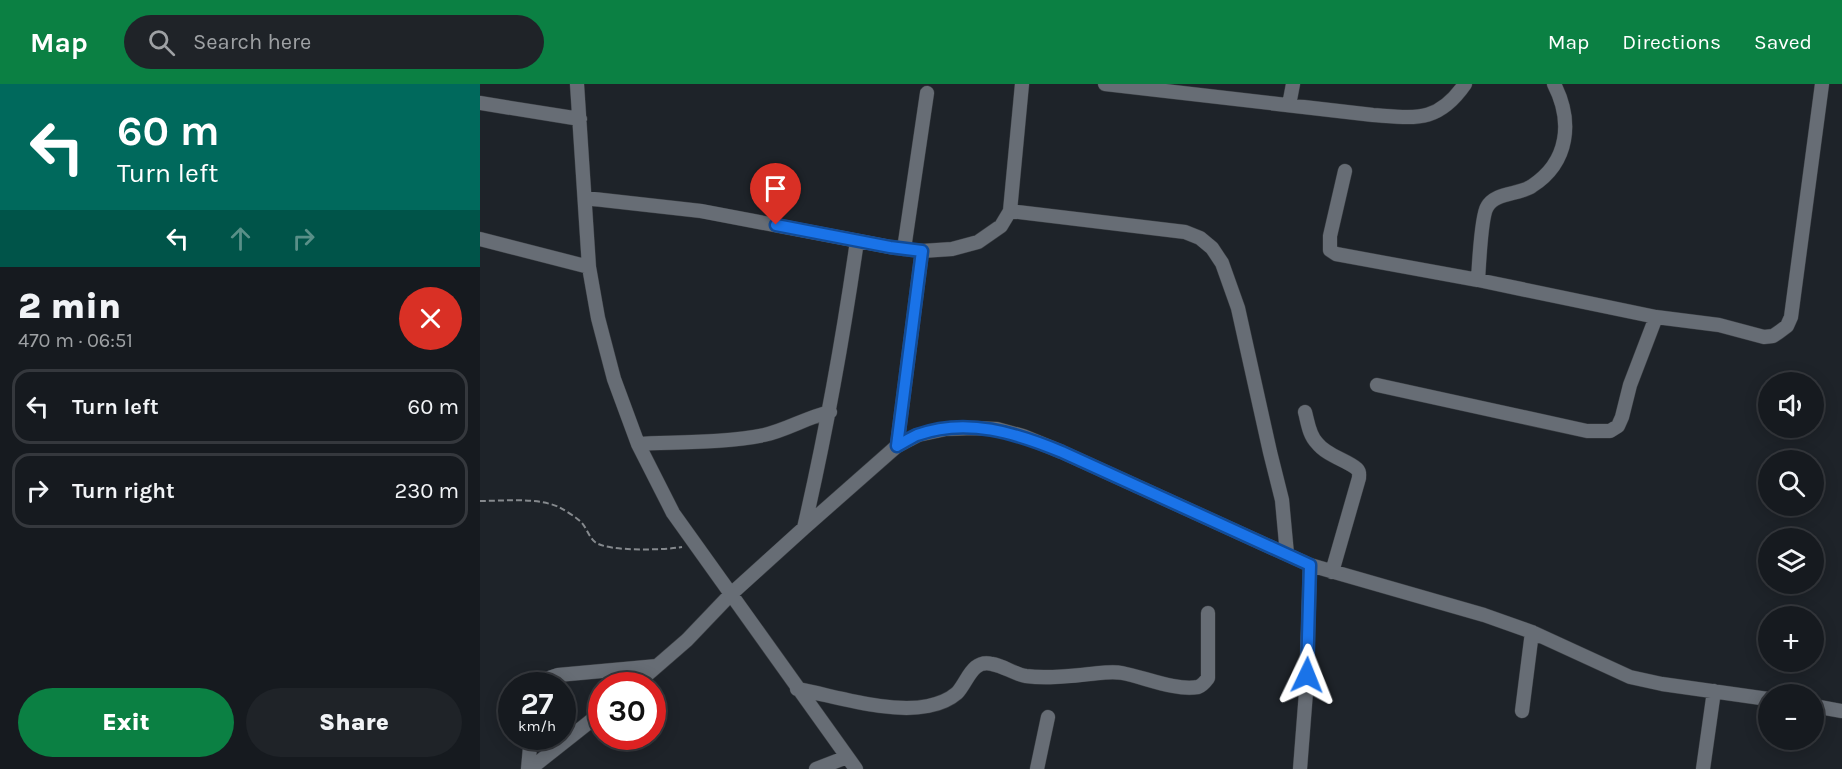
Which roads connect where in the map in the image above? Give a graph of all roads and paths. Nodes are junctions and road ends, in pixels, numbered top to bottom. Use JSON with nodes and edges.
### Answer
{"nodes":[{"id":1,"x":577,"y":84,"type":"edge"},
{"id":2,"x":1022,"y":84,"type":"edge"},
{"id":3,"x":1105,"y":84,"type":"edge"},
{"id":4,"x":1293,"y":84,"type":"edge"},
{"id":5,"x":1465,"y":84,"type":"edge"},
{"id":6,"x":1554,"y":84,"type":"edge"},
{"id":7,"x":1822,"y":84,"type":"edge"},
{"id":8,"x":927,"y":93,"type":"dead end"},
{"id":9,"x":480,"y":103,"type":"edge"},
{"id":10,"x":1289,"y":105,"type":"junction"},
{"id":11,"x":580,"y":118,"type":"junction"},
{"id":12,"x":1345,"y":171,"type":"dead end"},
{"id":13,"x":585,"y":198,"type":"junction"},
{"id":14,"x":1010,"y":211,"type":"junction"},
{"id":15,"x":480,"y":238,"type":"edge"},
{"id":16,"x":857,"y":241,"type":"junction"},
{"id":17,"x":904,"y":249,"type":"junction"},
{"id":18,"x":922,"y":251,"type":"junction"},
{"id":19,"x":589,"y":267,"type":"junction"},
{"id":20,"x":1478,"y":280,"type":"junction"},
{"id":21,"x":1656,"y":317,"type":"junction"},
{"id":22,"x":1377,"y":385,"type":"dead end"},
{"id":23,"x":830,"y":412,"type":"junction"},
{"id":24,"x":1305,"y":412,"type":"dead end"},
{"id":25,"x":638,"y":444,"type":"junction"},
{"id":26,"x":897,"y":446,"type":"junction"},
{"id":27,"x":480,"y":501,"type":"edge"},
{"id":28,"x":804,"y":528,"type":"junction"},
{"id":29,"x":694,"y":544,"type":"junction"},
{"id":30,"x":1287,"y":554,"type":"junction"},
{"id":31,"x":1310,"y":565,"type":"junction"},
{"id":32,"x":1332,"y":572,"type":"junction"},
{"id":33,"x":730,"y":596,"type":"junction"},
{"id":34,"x":1208,"y":613,"type":"dead end"},
{"id":35,"x":1532,"y":632,"type":"junction"},
{"id":36,"x":657,"y":666,"type":"junction"},
{"id":37,"x":650,"y":672,"type":"edge"},
{"id":38,"x":576,"y":673,"type":"edge"},
{"id":39,"x":797,"y":689,"type":"junction"},
{"id":40,"x":1714,"y":691,"type":"junction"},
{"id":41,"x":1758,"y":698,"type":"edge"},
{"id":42,"x":1824,"y":708,"type":"edge"},
{"id":43,"x":1522,"y":711,"type":"dead end"},
{"id":44,"x":1842,"y":711,"type":"edge"},
{"id":45,"x":1048,"y":717,"type":"dead end"},
{"id":46,"x":588,"y":723,"type":"edge"},
{"id":47,"x":530,"y":750,"type":"edge"},
{"id":48,"x":847,"y":757,"type":"junction"},
{"id":49,"x":529,"y":769,"type":"edge"},
{"id":50,"x":816,"y":769,"type":"edge"},
{"id":51,"x":856,"y":769,"type":"edge"},
{"id":52,"x":1037,"y":769,"type":"edge"},
{"id":53,"x":1300,"y":769,"type":"edge"},
{"id":54,"x":1703,"y":769,"type":"edge"}],
"edges":[{"from":1,"to":11,"type":"street"},
{"from":2,"to":14,"type":"street"},
{"from":3,"to":10,"type":"street"},
{"from":4,"to":10,"type":"street"},
{"from":5,"to":10,"type":"street"},
{"from":6,"to":20,"type":"street"},
{"from":7,"to":21,"type":"street"},
{"from":8,"to":17,"type":"street"},
{"from":9,"to":11,"type":"street"},
{"from":11,"to":13,"type":"street"},
{"from":12,"to":20,"type":"street"},
{"from":13,"to":16,"type":"street"},
{"from":13,"to":19,"type":"street"},
{"from":14,"to":18,"type":"street"},
{"from":14,"to":30,"type":"street"},
{"from":15,"to":19,"type":"street"},
{"from":16,"to":17,"type":"street"},
{"from":16,"to":23,"type":"street"},
{"from":17,"to":18,"type":"street"},
{"from":18,"to":26,"type":"street"},
{"from":19,"to":25,"type":"street"},
{"from":20,"to":21,"type":"street"},
{"from":21,"to":22,"type":"street"},
{"from":23,"to":25,"type":"street"},
{"from":23,"to":28,"type":"street"},
{"from":24,"to":32,"type":"street"},
{"from":25,"to":29,"type":"street"},
{"from":26,"to":28,"type":"street"},
{"from":26,"to":30,"type":"street"},
{"from":27,"to":29,"type":"path"},
{"from":28,"to":33,"type":"street"},
{"from":29,"to":33,"type":"street"},
{"from":30,"to":31,"type":"street"},
{"from":31,"to":32,"type":"street"},
{"from":31,"to":53,"type":"street"},
{"from":32,"to":35,"type":"street"},
{"from":33,"to":36,"type":"street"},
{"from":33,"to":39,"type":"street"},
{"from":34,"to":39,"type":"street"},
{"from":35,"to":40,"type":"street"},
{"from":35,"to":43,"type":"street"},
{"from":36,"to":37,"type":"street"},
{"from":36,"to":38,"type":"street"},
{"from":39,"to":48,"type":"street"},
{"from":40,"to":41,"type":"street"},
{"from":40,"to":54,"type":"street"},
{"from":42,"to":44,"type":"street"},
{"from":45,"to":52,"type":"street"},
{"from":46,"to":49,"type":"street"},
{"from":47,"to":49,"type":"street"},
{"from":48,"to":50,"type":"street"},
{"from":48,"to":51,"type":"street"}]}
